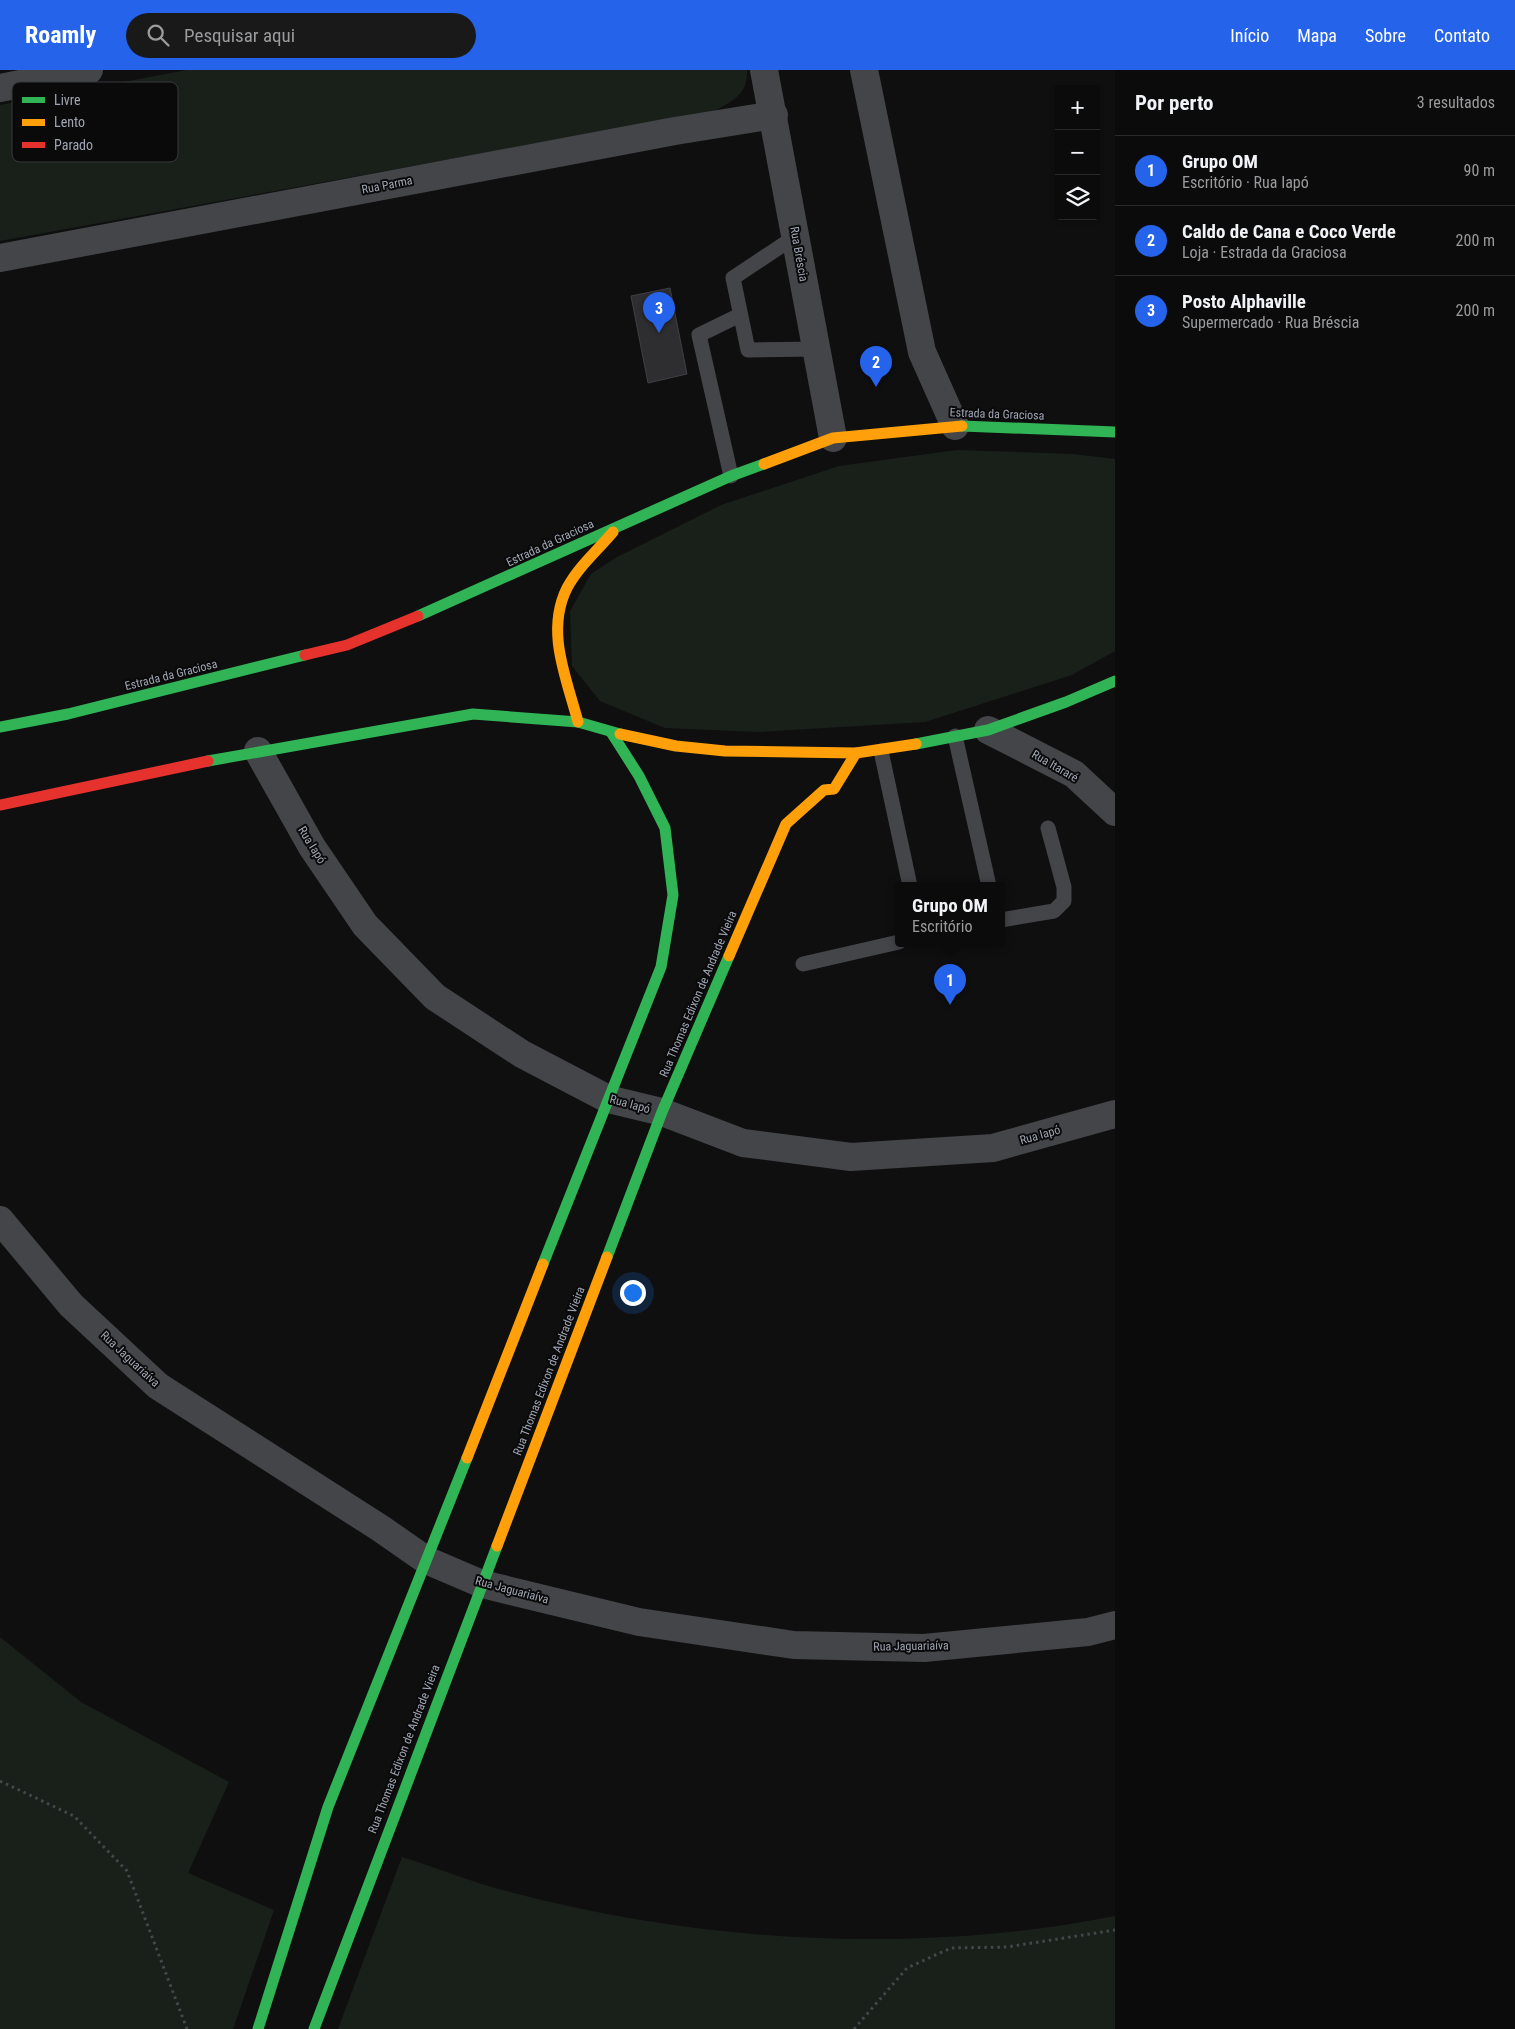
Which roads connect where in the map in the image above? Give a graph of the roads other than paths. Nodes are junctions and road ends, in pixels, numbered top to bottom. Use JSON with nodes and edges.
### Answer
{"nodes":[{"id":1,"x":89,"y":70,"type":"edge"},
{"id":2,"x":764,"y":70,"type":"edge"},
{"id":3,"x":864,"y":70,"type":"edge"},
{"id":4,"x":30,"y":82,"type":"edge"},
{"id":5,"x":774,"y":115,"type":"junction"},
{"id":6,"x":796,"y":236,"type":"junction"},
{"id":7,"x":0,"y":258,"type":"edge"},
{"id":8,"x":740,"y":315,"type":"junction"},
{"id":9,"x":817,"y":349,"type":"junction"},
{"id":10,"x":955,"y":426,"type":"junction"},
{"id":11,"x":1115,"y":432,"type":"edge"},
{"id":12,"x":833,"y":438,"type":"junction"},
{"id":13,"x":731,"y":476,"type":"junction"},
{"id":14,"x":617,"y":527,"type":"junction"},
{"id":15,"x":1115,"y":681,"type":"edge"},
{"id":16,"x":578,"y":722,"type":"junction"},
{"id":17,"x":0,"y":727,"type":"edge"},
{"id":18,"x":988,"y":730,"type":"junction"},
{"id":19,"x":611,"y":732,"type":"junction"},
{"id":20,"x":955,"y":736,"type":"junction"},
{"id":21,"x":258,"y":751,"type":"junction"},
{"id":22,"x":881,"y":751,"type":"junction"},
{"id":23,"x":856,"y":753,"type":"junction"},
{"id":24,"x":0,"y":805,"type":"edge"},
{"id":25,"x":1115,"y":812,"type":"edge"},
{"id":26,"x":1048,"y":828,"type":"dead end"},
{"id":27,"x":909,"y":882,"type":"edge"},
{"id":28,"x":988,"y":882,"type":"edge"},
{"id":29,"x":1005,"y":919,"type":"edge"},
{"id":30,"x":895,"y":943,"type":"edge"},
{"id":31,"x":803,"y":964,"type":"dead end"},
{"id":32,"x":608,"y":1099,"type":"junction"},
{"id":33,"x":662,"y":1112,"type":"junction"},
{"id":34,"x":1115,"y":1114,"type":"edge"},
{"id":35,"x":0,"y":1220,"type":"edge"},
{"id":36,"x":426,"y":1560,"type":"junction"},
{"id":37,"x":482,"y":1584,"type":"junction"},
{"id":38,"x":1115,"y":1625,"type":"edge"},
{"id":39,"x":258,"y":2029,"type":"edge"},
{"id":40,"x":314,"y":2029,"type":"edge"}],
"edges":[{"from":1,"to":4,"type":"street"},
{"from":2,"to":5,"type":"street","name":"Rua Bréscia"},
{"from":3,"to":10,"type":"street"},
{"from":5,"to":6,"type":"street","name":"Rua Bréscia"},
{"from":5,"to":7,"type":"street","name":"Rua Parma"},
{"from":6,"to":8,"type":"lane"},
{"from":6,"to":9,"type":"street","name":"Rua Bréscia"},
{"from":8,"to":9,"type":"lane"},
{"from":8,"to":13,"type":"lane"},
{"from":9,"to":12,"type":"street","name":"Rua Bréscia"},
{"from":10,"to":11,"type":"street","name":"Estrada da Graciosa"},
{"from":10,"to":12,"type":"street","name":"Estrada da Graciosa"},
{"from":12,"to":13,"type":"street","name":"Estrada da Graciosa"},
{"from":13,"to":14,"type":"street","name":"Estrada da Graciosa"},
{"from":14,"to":16,"type":"street"},
{"from":14,"to":17,"type":"street","name":"Estrada da Graciosa"},
{"from":15,"to":18,"type":"street"},
{"from":16,"to":19,"type":"street"},
{"from":16,"to":21,"type":"street"},
{"from":18,"to":20,"type":"street"},
{"from":18,"to":25,"type":"street","name":"Rua Itararé"},
{"from":19,"to":23,"type":"street"},
{"from":19,"to":32,"type":"street"},
{"from":20,"to":22,"type":"street"},
{"from":20,"to":28,"type":"lane"},
{"from":21,"to":24,"type":"street"},
{"from":21,"to":32,"type":"street","name":"Rua Iapó"},
{"from":22,"to":23,"type":"street"},
{"from":22,"to":27,"type":"lane"},
{"from":23,"to":33,"type":"street","name":"Rua Thomas Edixon de Andrade Vieira"},
{"from":26,"to":29,"type":"lane"},
{"from":30,"to":31,"type":"lane"},
{"from":32,"to":33,"type":"street","name":"Rua Iapó"},
{"from":32,"to":36,"type":"street"},
{"from":33,"to":34,"type":"street","name":"Rua Iapó"},
{"from":33,"to":37,"type":"street","name":"Rua Thomas Edixon de Andrade Vieira"},
{"from":35,"to":36,"type":"street","name":"Rua Jaguariaíva"},
{"from":36,"to":37,"type":"street","name":"Rua Jaguariaíva"},
{"from":36,"to":39,"type":"street"},
{"from":37,"to":38,"type":"street","name":"Rua Jaguariaíva"},
{"from":37,"to":40,"type":"street","name":"Rua Thomas Edixon de Andrade Vieira"}]}
